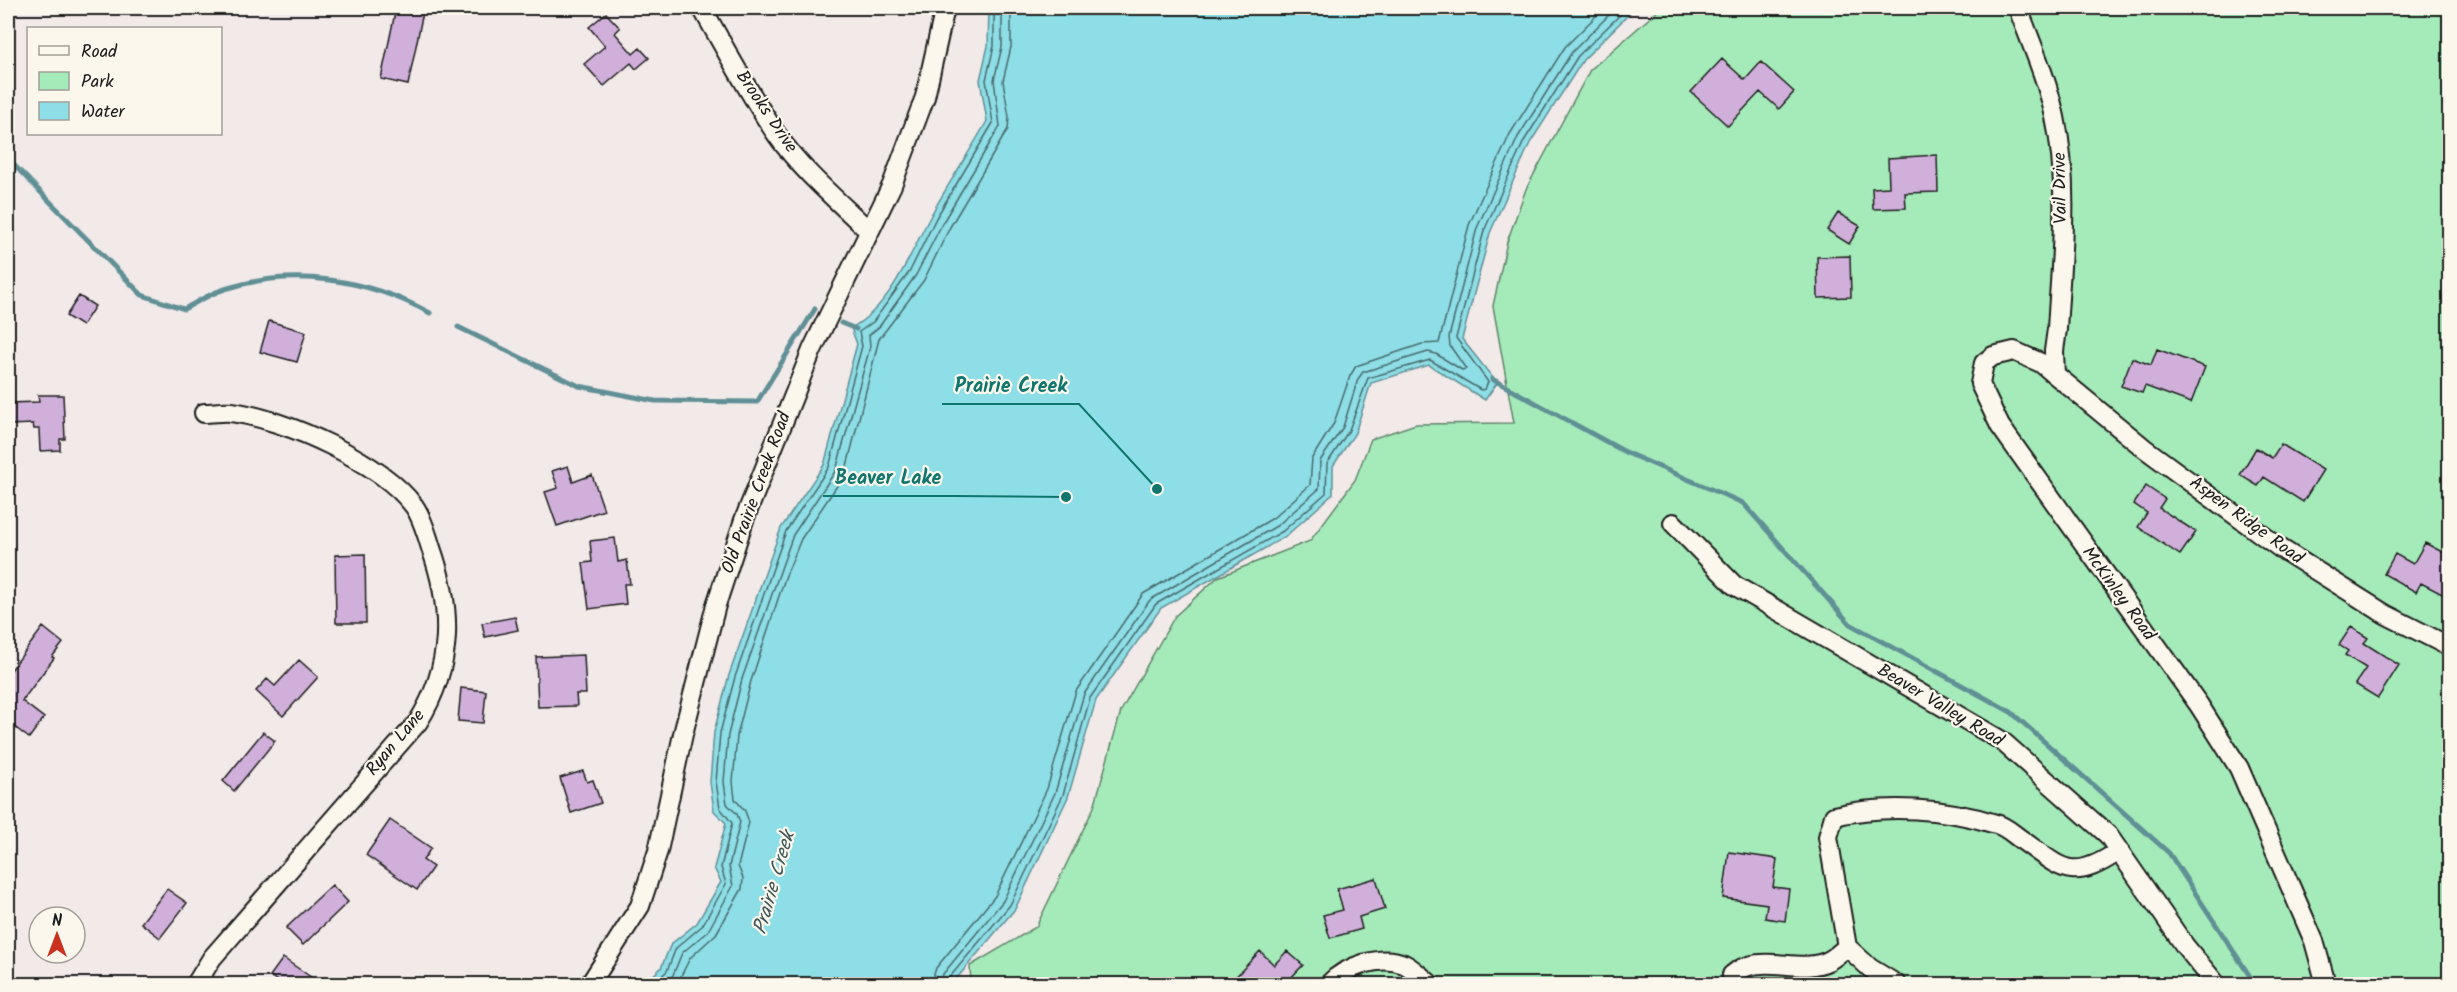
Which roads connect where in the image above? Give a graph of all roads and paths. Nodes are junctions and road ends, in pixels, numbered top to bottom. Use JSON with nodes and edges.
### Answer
{"nodes":[{"id":1,"x":702,"y":8,"type":"edge"},
{"id":2,"x":945,"y":8,"type":"edge"},
{"id":3,"x":2018,"y":8,"type":"edge"},
{"id":4,"x":869,"y":231,"type":"junction"},
{"id":5,"x":2055,"y":375,"type":"junction"},
{"id":6,"x":204,"y":413,"type":"dead end"},
{"id":7,"x":1673,"y":523,"type":"dead end"},
{"id":8,"x":2450,"y":647,"type":"edge"},
{"id":9,"x":2119,"y":851,"type":"junction"},
{"id":10,"x":1847,"y":947,"type":"junction"},
{"id":11,"x":195,"y":984,"type":"edge"},
{"id":12,"x":590,"y":984,"type":"edge"},
{"id":13,"x":1329,"y":984,"type":"edge"},
{"id":14,"x":1430,"y":984,"type":"edge"},
{"id":15,"x":1732,"y":984,"type":"edge"},
{"id":16,"x":1896,"y":984,"type":"edge"},
{"id":17,"x":2216,"y":984,"type":"edge"},
{"id":18,"x":2326,"y":984,"type":"edge"}],
"edges":[{"from":1,"to":4,"type":"street","name":"Brooks Drive"},
{"from":2,"to":4,"type":"street","name":"Old Prairie Creek Road"},
{"from":3,"to":5,"type":"street","name":"Vail Drive"},
{"from":4,"to":12,"type":"street","name":"Old Prairie Creek Road"},
{"from":5,"to":8,"type":"street","name":"Aspen Ridge Road"},
{"from":5,"to":18,"type":"street","name":"McKinley Road"},
{"from":6,"to":11,"type":"street","name":"Ryan Lane"},
{"from":7,"to":9,"type":"street","name":"Beaver Valley Road"},
{"from":9,"to":10,"type":"street"},
{"from":9,"to":17,"type":"street","name":"Beaver Valley Road"},
{"from":10,"to":15,"type":"street"},
{"from":10,"to":16,"type":"street"},
{"from":13,"to":14,"type":"street"}]}
